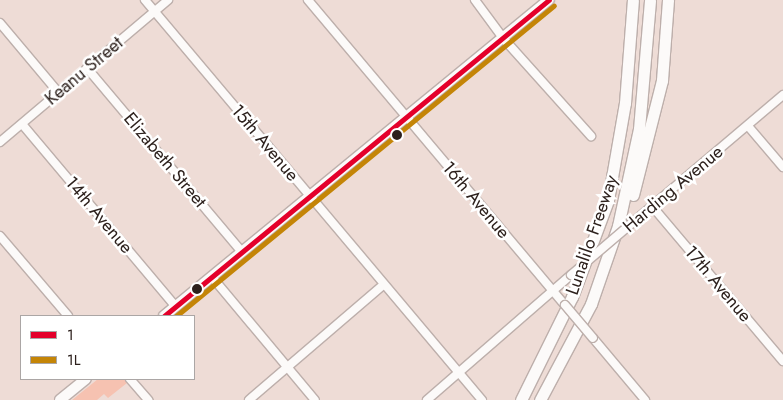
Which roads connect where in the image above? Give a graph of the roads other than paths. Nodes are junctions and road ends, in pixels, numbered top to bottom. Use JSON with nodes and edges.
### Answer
{"nodes":[{"id":1,"x":146,"y":0,"type":"edge"},
{"id":2,"x":168,"y":0,"type":"edge"},
{"id":3,"x":308,"y":0,"type":"edge"},
{"id":4,"x":475,"y":0,"type":"edge"},
{"id":5,"x":628,"y":0,"type":"edge"},
{"id":6,"x":633,"y":0,"type":"edge"},
{"id":7,"x":650,"y":0,"type":"edge"},
{"id":8,"x":668,"y":0,"type":"edge"},
{"id":9,"x":548,"y":1,"type":"edge"},
{"id":10,"x":155,"y":11,"type":"junction"},
{"id":11,"x":0,"y":23,"type":"edge"},
{"id":12,"x":631,"y":28,"type":"junction"},
{"id":13,"x":503,"y":38,"type":"junction"},
{"id":14,"x":87,"y":68,"type":"junction"},
{"id":15,"x":58,"y":92,"type":"junction"},
{"id":16,"x":783,"y":95,"type":"edge"},
{"id":17,"x":406,"y":116,"type":"junction"},
{"id":18,"x":22,"y":124,"type":"junction"},
{"id":19,"x":748,"y":126,"type":"junction"},
{"id":20,"x":591,"y":136,"type":"dead end"},
{"id":21,"x":0,"y":142,"type":"edge"},
{"id":22,"x":783,"y":167,"type":"edge"},
{"id":23,"x":309,"y":196,"type":"junction"},
{"id":24,"x":652,"y":206,"type":"junction"},
{"id":25,"x":0,"y":236,"type":"edge"},
{"id":26,"x":242,"y":252,"type":"junction"},
{"id":27,"x":212,"y":277,"type":"junction"},
{"id":28,"x":383,"y":285,"type":"junction"},
{"id":29,"x":553,"y":292,"type":"junction"},
{"id":30,"x":591,"y":304,"type":"junction"},
{"id":31,"x":176,"y":307,"type":"junction"},
{"id":32,"x":67,"y":315,"type":"edge"},
{"id":33,"x":165,"y":315,"type":"edge"},
{"id":34,"x":783,"y":361,"type":"edge"},
{"id":35,"x":288,"y":368,"type":"junction"},
{"id":36,"x":458,"y":373,"type":"junction"},
{"id":37,"x":85,"y":380,"type":"edge"},
{"id":38,"x":131,"y":380,"type":"edge"},
{"id":39,"x":60,"y":400,"type":"edge"},
{"id":40,"x":148,"y":400,"type":"edge"},
{"id":41,"x":249,"y":400,"type":"edge"},
{"id":42,"x":315,"y":400,"type":"edge"},
{"id":43,"x":426,"y":400,"type":"edge"},
{"id":44,"x":482,"y":400,"type":"edge"},
{"id":45,"x":521,"y":400,"type":"edge"},
{"id":46,"x":540,"y":400,"type":"edge"},
{"id":47,"x":645,"y":400,"type":"edge"}],
"edges":[{"from":1,"to":10,"type":"street","name":"15th Avenue"},
{"from":2,"to":10,"type":"street","name":"Keanu Street"},
{"from":3,"to":17,"type":"street","name":"16th Avenue"},
{"from":4,"to":13,"type":"street"},
{"from":5,"to":12,"type":"highway"},
{"from":6,"to":12,"type":"highway","name":"Lunalilo Freeway"},
{"from":7,"to":30,"type":"highway","name":"Lunalilo Freeway"},
{"from":8,"to":30,"type":"highway"},
{"from":9,"to":13,"type":"main road"},
{"from":10,"to":14,"type":"street","name":"Keanu Street"},
{"from":10,"to":23,"type":"street","name":"15th Avenue"},
{"from":11,"to":15,"type":"street"},
{"from":12,"to":45,"type":"highway","name":"Lunalilo Freeway"},
{"from":13,"to":17,"type":"main road"},
{"from":13,"to":20,"type":"street"},
{"from":14,"to":15,"type":"street","name":"Keanu Street"},
{"from":14,"to":26,"type":"street","name":"Elizabeth Street"},
{"from":15,"to":18,"type":"street","name":"Keanu Street"},
{"from":16,"to":19,"type":"street","name":"Harding Avenue"},
{"from":17,"to":23,"type":"main road"},
{"from":17,"to":29,"type":"street","name":"16th Avenue"},
{"from":18,"to":21,"type":"street","name":"Keanu Street"},
{"from":18,"to":31,"type":"street","name":"14th Avenue"},
{"from":19,"to":22,"type":"street"},
{"from":19,"to":24,"type":"street","name":"Harding Avenue"},
{"from":23,"to":26,"type":"main road"},
{"from":23,"to":28,"type":"street","name":"15th Avenue"},
{"from":24,"to":29,"type":"street","name":"Harding Avenue","bridge":true},
{"from":24,"to":34,"type":"street","name":"17th Avenue"},
{"from":25,"to":32,"type":"street"},
{"from":26,"to":27,"type":"main road"},
{"from":27,"to":31,"type":"main road"},
{"from":27,"to":35,"type":"street"},
{"from":28,"to":35,"type":"street"},
{"from":28,"to":36,"type":"street","name":"15th Avenue"},
{"from":29,"to":36,"type":"street","name":"Harding Avenue"},
{"from":29,"to":47,"type":"street","name":"16th Avenue","bridge":true},
{"from":30,"to":46,"type":"highway","name":"Lunalilo Freeway"},
{"from":31,"to":33,"type":"main road"},
{"from":35,"to":41,"type":"street"},
{"from":35,"to":42,"type":"street"},
{"from":36,"to":43,"type":"street","name":"Harding Avenue"},
{"from":36,"to":44,"type":"street","name":"15th Avenue"},
{"from":37,"to":39,"type":"main road"},
{"from":38,"to":40,"type":"street"}]}
